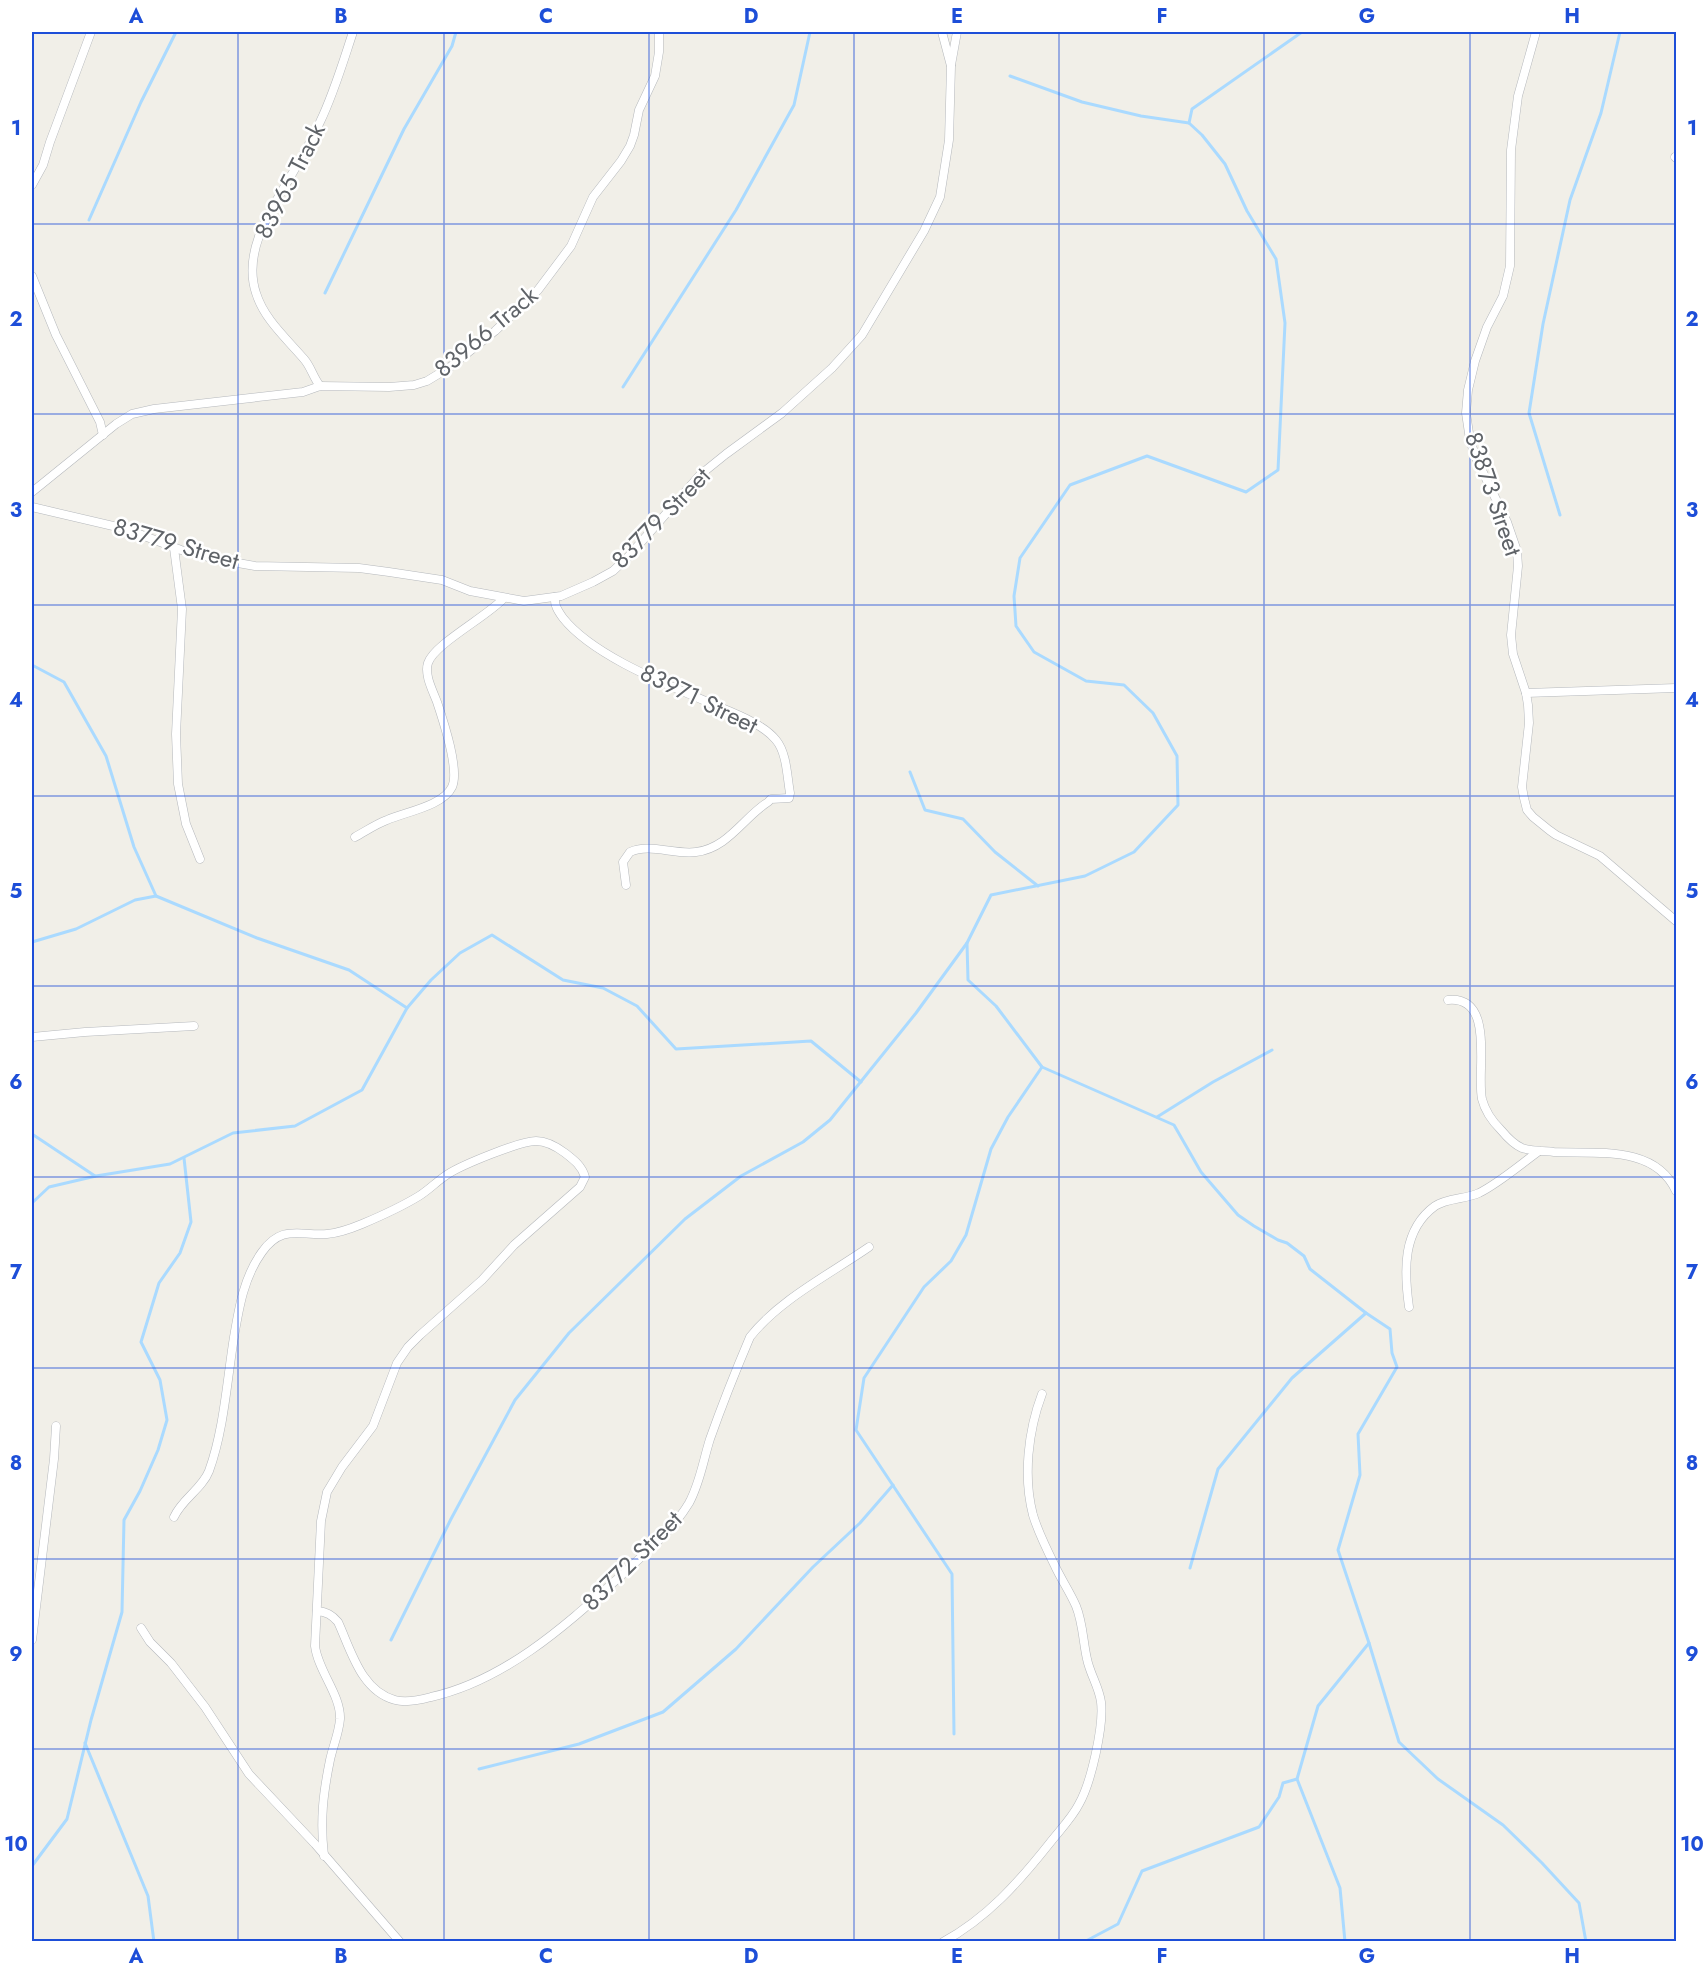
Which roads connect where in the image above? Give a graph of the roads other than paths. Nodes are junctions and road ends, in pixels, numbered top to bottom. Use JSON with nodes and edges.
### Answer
{"nodes":[{"id":1,"x":91,"y":32,"type":"edge"},
{"id":2,"x":353,"y":32,"type":"edge"},
{"id":3,"x":659,"y":32,"type":"edge"},
{"id":4,"x":942,"y":32,"type":"edge"},
{"id":5,"x":957,"y":32,"type":"edge"},
{"id":6,"x":1536,"y":32,"type":"edge"},
{"id":7,"x":951,"y":66,"type":"junction"},
{"id":8,"x":32,"y":185,"type":"edge"},
{"id":9,"x":32,"y":276,"type":"edge"},
{"id":10,"x":320,"y":386,"type":"junction"},
{"id":11,"x":103,"y":435,"type":"junction"},
{"id":12,"x":32,"y":492,"type":"edge"},
{"id":13,"x":32,"y":507,"type":"edge"},
{"id":14,"x":174,"y":548,"type":"junction"},
{"id":15,"x":555,"y":597,"type":"junction"},
{"id":16,"x":504,"y":598,"type":"junction"},
{"id":17,"x":1677,"y":688,"type":"edge"},
{"id":18,"x":1526,"y":693,"type":"junction"},
{"id":19,"x":355,"y":837,"type":"dead end"},
{"id":20,"x":200,"y":859,"type":"dead end"},
{"id":21,"x":626,"y":885,"type":"dead end"},
{"id":22,"x":1677,"y":921,"type":"edge"},
{"id":23,"x":1448,"y":1000,"type":"dead end"},
{"id":24,"x":194,"y":1026,"type":"dead end"},
{"id":25,"x":32,"y":1037,"type":"edge"},
{"id":26,"x":1539,"y":1151,"type":"junction"},
{"id":27,"x":1677,"y":1191,"type":"edge"},
{"id":28,"x":869,"y":1247,"type":"dead end"},
{"id":29,"x":1409,"y":1307,"type":"dead end"},
{"id":30,"x":1042,"y":1395,"type":"dead end"},
{"id":31,"x":56,"y":1426,"type":"dead end"},
{"id":32,"x":174,"y":1517,"type":"dead end"},
{"id":33,"x":317,"y":1611,"type":"junction"},
{"id":34,"x":141,"y":1628,"type":"dead end"},
{"id":35,"x":32,"y":1640,"type":"edge"},
{"id":36,"x":324,"y":1856,"type":"junction"},
{"id":37,"x":400,"y":1941,"type":"edge"},
{"id":38,"x":943,"y":1941,"type":"edge"}],
"edges":[{"from":1,"to":8,"type":"street"},
{"from":2,"to":10,"type":"street","name":"83965 Track"},
{"from":3,"to":10,"type":"street","name":"83966 Track"},
{"from":4,"to":7,"type":"street","name":"83779 Street"},
{"from":5,"to":7,"type":"street"},
{"from":6,"to":18,"type":"street","name":"83873 Street"},
{"from":7,"to":15,"type":"street","name":"83779 Street"},
{"from":9,"to":11,"type":"street"},
{"from":10,"to":11,"type":"street","name":"83966 Track"},
{"from":11,"to":12,"type":"street","name":"83966 Track"},
{"from":13,"to":14,"type":"street","name":"83779 Street"},
{"from":14,"to":16,"type":"street","name":"83779 Street"},
{"from":14,"to":20,"type":"street"},
{"from":15,"to":16,"type":"street","name":"83779 Street"},
{"from":15,"to":21,"type":"street","name":"83971 Street"},
{"from":16,"to":19,"type":"street"},
{"from":17,"to":18,"type":"street"},
{"from":18,"to":22,"type":"street","name":"83873 Street"},
{"from":23,"to":26,"type":"street"},
{"from":24,"to":25,"type":"street"},
{"from":26,"to":27,"type":"street"},
{"from":26,"to":29,"type":"street"},
{"from":28,"to":33,"type":"street","name":"83772 Street"},
{"from":30,"to":38,"type":"street"},
{"from":31,"to":35,"type":"street"},
{"from":32,"to":33,"type":"street"},
{"from":33,"to":36,"type":"street"},
{"from":34,"to":36,"type":"street"},
{"from":36,"to":37,"type":"street"}]}
